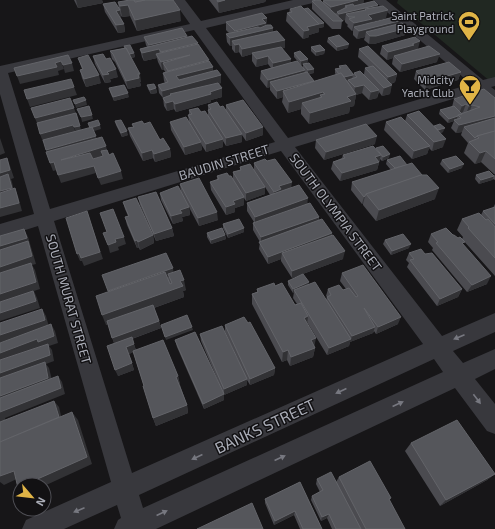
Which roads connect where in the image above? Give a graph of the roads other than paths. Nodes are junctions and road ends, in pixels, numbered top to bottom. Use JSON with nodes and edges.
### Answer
{"nodes":[{"id":1,"x":179,"y":0,"type":"edge"},
{"id":2,"x":310,"y":0,"type":"edge"},
{"id":3,"x":379,"y":0,"type":"edge"},
{"id":4,"x":197,"y":27,"type":"junction"},
{"id":5,"x":0,"y":71,"type":"edge"},
{"id":6,"x":488,"y":83,"type":"edge"},
{"id":7,"x":495,"y":97,"type":"edge"},
{"id":8,"x":284,"y":144,"type":"junction"},
{"id":9,"x":45,"y":217,"type":"junction"},
{"id":10,"x":0,"y":231,"type":"edge"},
{"id":11,"x":495,"y":322,"type":"edge"},
{"id":12,"x":438,"y":346,"type":"junction"},
{"id":13,"x":495,"y":359,"type":"edge"},
{"id":14,"x":460,"y":375,"type":"junction"},
{"id":15,"x":495,"y":423,"type":"edge"},
{"id":16,"x":126,"y":490,"type":"junction"},
{"id":17,"x":133,"y":528,"type":"edge"},
{"id":18,"x":35,"y":529,"type":"edge"}],
"edges":[{"from":1,"to":4,"type":"street","name":"SOUTH OLYMPIA STREET"},
{"from":2,"to":4,"type":"street"},
{"from":3,"to":6,"type":"street"},
{"from":4,"to":5,"type":"street"},
{"from":4,"to":8,"type":"street","name":"SOUTH OLYMPIA STREET"},
{"from":5,"to":9,"type":"street","name":"SOUTH MURAT STREET"},
{"from":6,"to":7,"type":"street"},
{"from":6,"to":8,"type":"street","name":"BAUDIN STREET"},
{"from":8,"to":9,"type":"street","name":"BAUDIN STREET"},
{"from":8,"to":12,"type":"street","name":"SOUTH OLYMPIA STREET"},
{"from":9,"to":10,"type":"street","name":"BAUDIN STREET"},
{"from":9,"to":16,"type":"street","name":"SOUTH MURAT STREET"},
{"from":11,"to":12,"type":"street","name":"BANKS STREET","one_way":true},
{"from":12,"to":14,"type":"street","name":"SOUTH OLYMPIA STREET"},
{"from":12,"to":16,"type":"street","name":"BANKS STREET","one_way":true},
{"from":13,"to":14,"type":"street"},
{"from":14,"to":15,"type":"street","name":"SOUTH OLYMPIA STREET","one_way":true},
{"from":17,"to":14,"type":"street","one_way":true},
{"from":16,"to":17,"type":"street","name":"SOUTH MURAT STREET"},
{"from":16,"to":18,"type":"street","name":"BANKS STREET","one_way":true}]}
